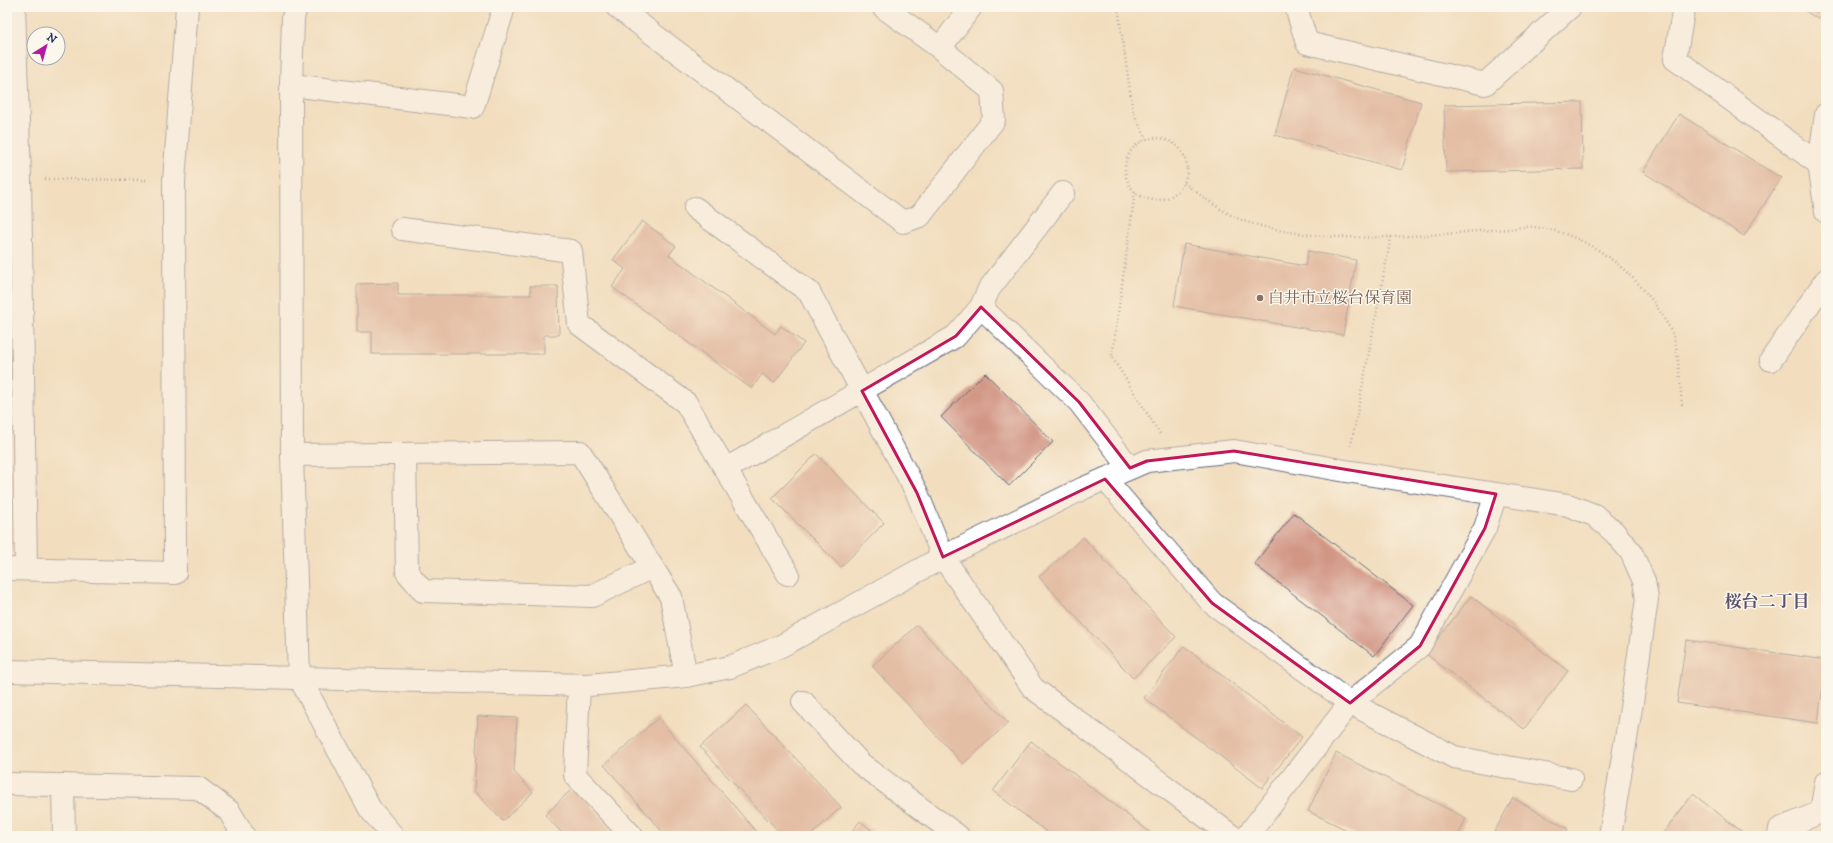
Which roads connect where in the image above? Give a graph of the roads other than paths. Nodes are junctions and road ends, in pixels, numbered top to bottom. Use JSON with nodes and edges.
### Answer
{"nodes":[{"id":1,"x":14,"y":7,"type":"edge"},
{"id":2,"x":186,"y":7,"type":"edge"},
{"id":3,"x":296,"y":7,"type":"edge"},
{"id":4,"x":504,"y":7,"type":"edge"},
{"id":5,"x":617,"y":7,"type":"edge"},
{"id":6,"x":883,"y":7,"type":"edge"},
{"id":7,"x":971,"y":7,"type":"edge"},
{"id":8,"x":1296,"y":7,"type":"edge"},
{"id":9,"x":1570,"y":7,"type":"edge"},
{"id":10,"x":1684,"y":7,"type":"edge"},
{"id":11,"x":940,"y":48,"type":"junction"},
{"id":12,"x":291,"y":84,"type":"junction"},
{"id":13,"x":1826,"y":114,"type":"edge"},
{"id":14,"x":1819,"y":164,"type":"junction"},
{"id":15,"x":1063,"y":193,"type":"dead end"},
{"id":16,"x":695,"y":208,"type":"dead end"},
{"id":17,"x":1826,"y":212,"type":"edge"},
{"id":18,"x":402,"y":229,"type":"dead end"},
{"id":19,"x":1826,"y":280,"type":"edge"},
{"id":20,"x":981,"y":307,"type":"junction"},
{"id":21,"x":1771,"y":360,"type":"dead end"},
{"id":22,"x":862,"y":391,"type":"junction"},
{"id":23,"x":405,"y":454,"type":"junction"},
{"id":24,"x":292,"y":455,"type":"junction"},
{"id":25,"x":1130,"y":468,"type":"junction"},
{"id":26,"x":726,"y":469,"type":"junction"},
{"id":27,"x":1105,"y":479,"type":"junction"},
{"id":28,"x":1496,"y":494,"type":"junction"},
{"id":29,"x":943,"y":557,"type":"junction"},
{"id":30,"x":652,"y":567,"type":"junction"},
{"id":31,"x":17,"y":569,"type":"edge"},
{"id":32,"x":788,"y":574,"type":"dead end"},
{"id":33,"x":7,"y":671,"type":"edge"},
{"id":34,"x":686,"y":676,"type":"junction"},
{"id":35,"x":299,"y":677,"type":"junction"},
{"id":36,"x":579,"y":685,"type":"junction"},
{"id":37,"x":803,"y":702,"type":"dead end"},
{"id":38,"x":1350,"y":703,"type":"junction"},
{"id":39,"x":1571,"y":780,"type":"dead end"},
{"id":40,"x":1826,"y":782,"type":"edge"},
{"id":41,"x":7,"y":784,"type":"edge"},
{"id":42,"x":63,"y":785,"type":"junction"},
{"id":43,"x":64,"y":836,"type":"edge"},
{"id":44,"x":244,"y":836,"type":"edge"},
{"id":45,"x":393,"y":836,"type":"edge"},
{"id":46,"x":632,"y":836,"type":"edge"},
{"id":47,"x":958,"y":836,"type":"edge"},
{"id":48,"x":1232,"y":836,"type":"edge"},
{"id":49,"x":1247,"y":836,"type":"edge"},
{"id":50,"x":1610,"y":836,"type":"edge"},
{"id":51,"x":1780,"y":836,"type":"edge"}],
"edges":[{"from":1,"to":31,"type":"street"},
{"from":2,"to":31,"type":"street"},
{"from":3,"to":12,"type":"street"},
{"from":4,"to":12,"type":"street"},
{"from":5,"to":11,"type":"street"},
{"from":6,"to":11,"type":"street"},
{"from":7,"to":11,"type":"street"},
{"from":8,"to":9,"type":"street"},
{"from":10,"to":14,"type":"street"},
{"from":12,"to":24,"type":"street"},
{"from":13,"to":14,"type":"street"},
{"from":14,"to":17,"type":"street"},
{"from":15,"to":20,"type":"street"},
{"from":16,"to":22,"type":"street"},
{"from":18,"to":26,"type":"street"},
{"from":19,"to":21,"type":"street"},
{"from":20,"to":22,"type":"street"},
{"from":20,"to":25,"type":"street"},
{"from":22,"to":26,"type":"street"},
{"from":22,"to":29,"type":"street"},
{"from":23,"to":24,"type":"street"},
{"from":23,"to":30,"type":"street"},
{"from":23,"to":30,"type":"street"},
{"from":24,"to":35,"type":"street"},
{"from":25,"to":27,"type":"street"},
{"from":25,"to":28,"type":"street"},
{"from":26,"to":32,"type":"street"},
{"from":27,"to":29,"type":"street"},
{"from":27,"to":38,"type":"street"},
{"from":28,"to":38,"type":"street"},
{"from":28,"to":50,"type":"street"},
{"from":29,"to":34,"type":"street"},
{"from":29,"to":48,"type":"street"},
{"from":30,"to":34,"type":"street"},
{"from":33,"to":35,"type":"street"},
{"from":34,"to":36,"type":"street"},
{"from":35,"to":36,"type":"street"},
{"from":35,"to":45,"type":"street"},
{"from":36,"to":46,"type":"street"},
{"from":37,"to":47,"type":"street"},
{"from":38,"to":39,"type":"street"},
{"from":38,"to":49,"type":"street"},
{"from":40,"to":51,"type":"street"},
{"from":41,"to":42,"type":"street"},
{"from":42,"to":43,"type":"street"},
{"from":42,"to":44,"type":"street"}]}
